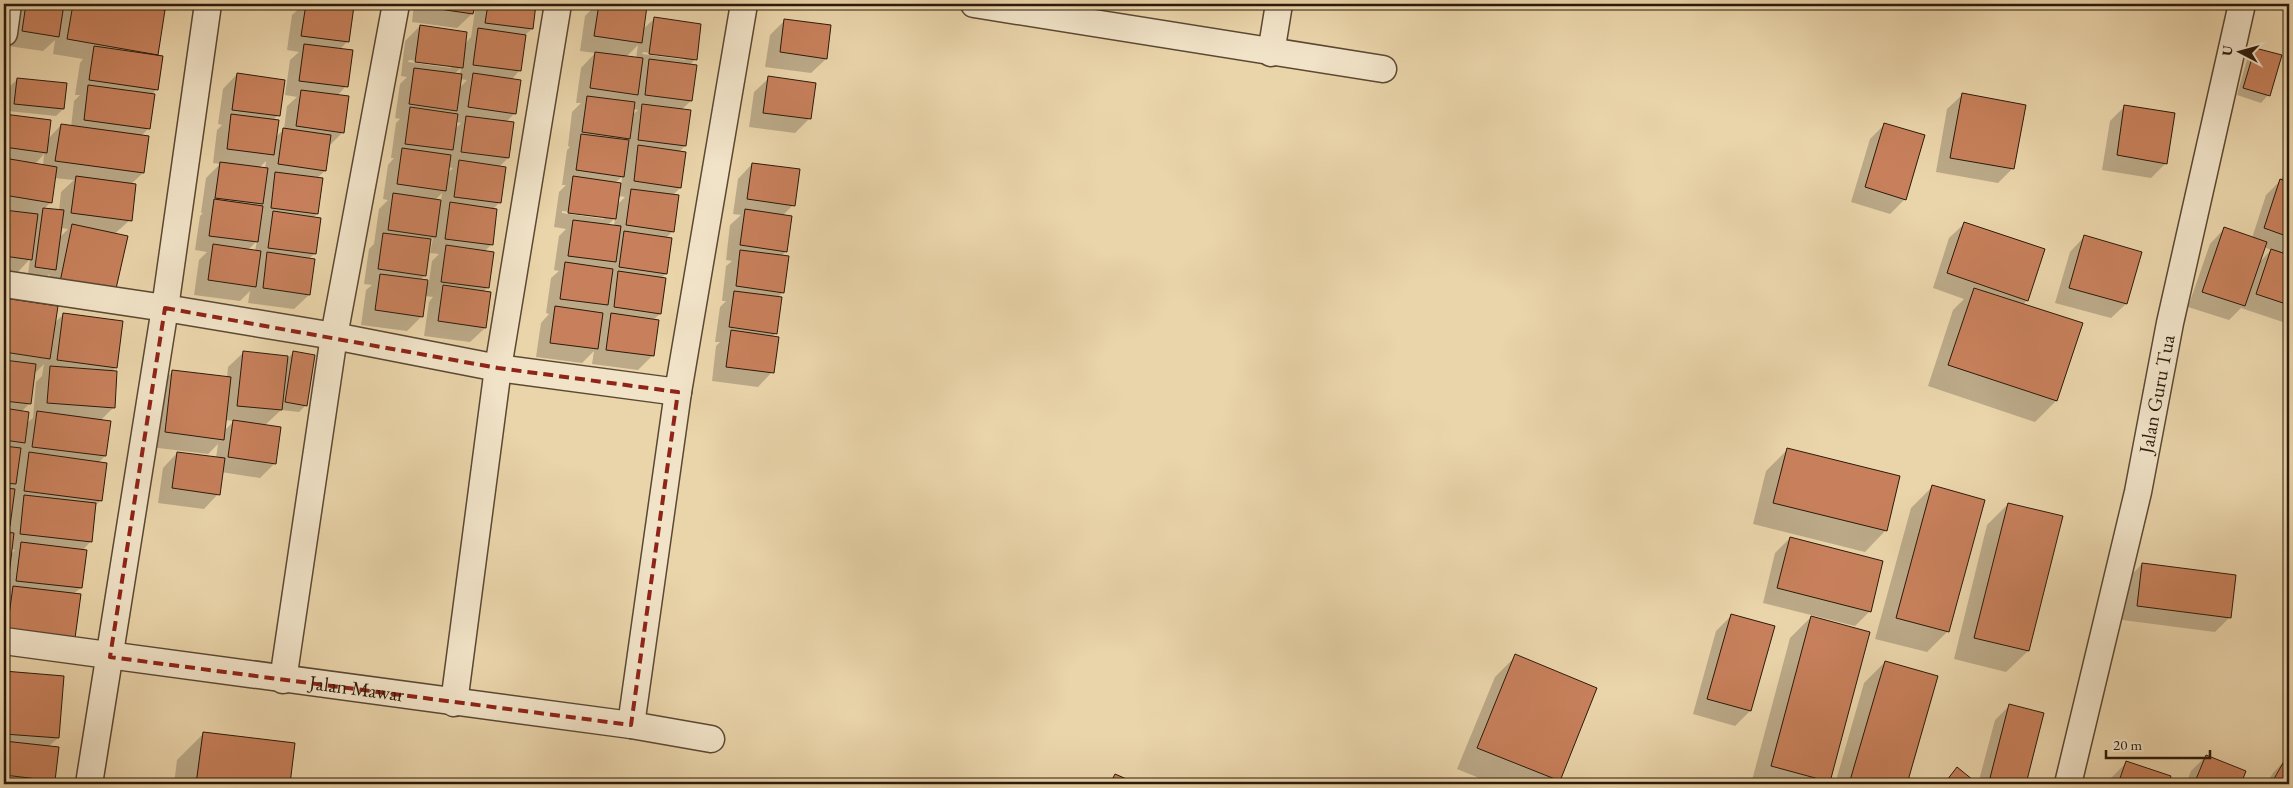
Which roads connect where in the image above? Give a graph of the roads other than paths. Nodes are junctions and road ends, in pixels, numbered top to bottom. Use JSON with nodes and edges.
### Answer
{"nodes":[{"id":1,"x":8,"y":4,"type":"edge"},
{"id":2,"x":208,"y":4,"type":"edge"},
{"id":3,"x":396,"y":4,"type":"edge"},
{"id":4,"x":558,"y":4,"type":"edge"},
{"id":5,"x":744,"y":4,"type":"edge"},
{"id":6,"x":974,"y":4,"type":"edge"},
{"id":7,"x":1279,"y":4,"type":"edge"},
{"id":8,"x":2242,"y":4,"type":"edge"},
{"id":9,"x":1090,"y":13,"type":"edge"},
{"id":10,"x":4,"y":33,"type":"edge"},
{"id":11,"x":1271,"y":52,"type":"junction"},
{"id":12,"x":1383,"y":69,"type":"dead end"},
{"id":13,"x":4,"y":284,"type":"edge"},
{"id":14,"x":165,"y":308,"type":"junction"},
{"id":15,"x":334,"y":336,"type":"junction"},
{"id":16,"x":498,"y":368,"type":"junction"},
{"id":17,"x":678,"y":392,"type":"junction"},
{"id":18,"x":4,"y":641,"type":"edge"},
{"id":19,"x":110,"y":657,"type":"junction"},
{"id":20,"x":283,"y":680,"type":"junction"},
{"id":21,"x":454,"y":703,"type":"junction"},
{"id":22,"x":631,"y":725,"type":"junction"},
{"id":23,"x":711,"y":739,"type":"dead end"},
{"id":24,"x":89,"y":784,"type":"edge"},
{"id":25,"x":2068,"y":784,"type":"edge"}],
"edges":[{"from":1,"to":10,"type":"street"},
{"from":2,"to":14,"type":"street"},
{"from":3,"to":15,"type":"street"},
{"from":4,"to":16,"type":"street"},
{"from":5,"to":17,"type":"street"},
{"from":6,"to":9,"type":"street"},
{"from":7,"to":11,"type":"street"},
{"from":8,"to":25,"type":"street","name":"Jalan Guru Tua"},
{"from":9,"to":11,"type":"street"},
{"from":11,"to":12,"type":"street"},
{"from":13,"to":14,"type":"street"},
{"from":14,"to":15,"type":"street"},
{"from":14,"to":19,"type":"street"},
{"from":15,"to":16,"type":"street"},
{"from":15,"to":20,"type":"street"},
{"from":16,"to":17,"type":"street"},
{"from":16,"to":21,"type":"street"},
{"from":17,"to":22,"type":"street"},
{"from":18,"to":19,"type":"street","name":"Jalan Mawar"},
{"from":19,"to":20,"type":"street","name":"Jalan Mawar"},
{"from":19,"to":24,"type":"street"},
{"from":20,"to":21,"type":"street","name":"Jalan Mawar"},
{"from":21,"to":22,"type":"street","name":"Jalan Mawar"},
{"from":22,"to":23,"type":"street","name":"Jalan Mawar"}]}
